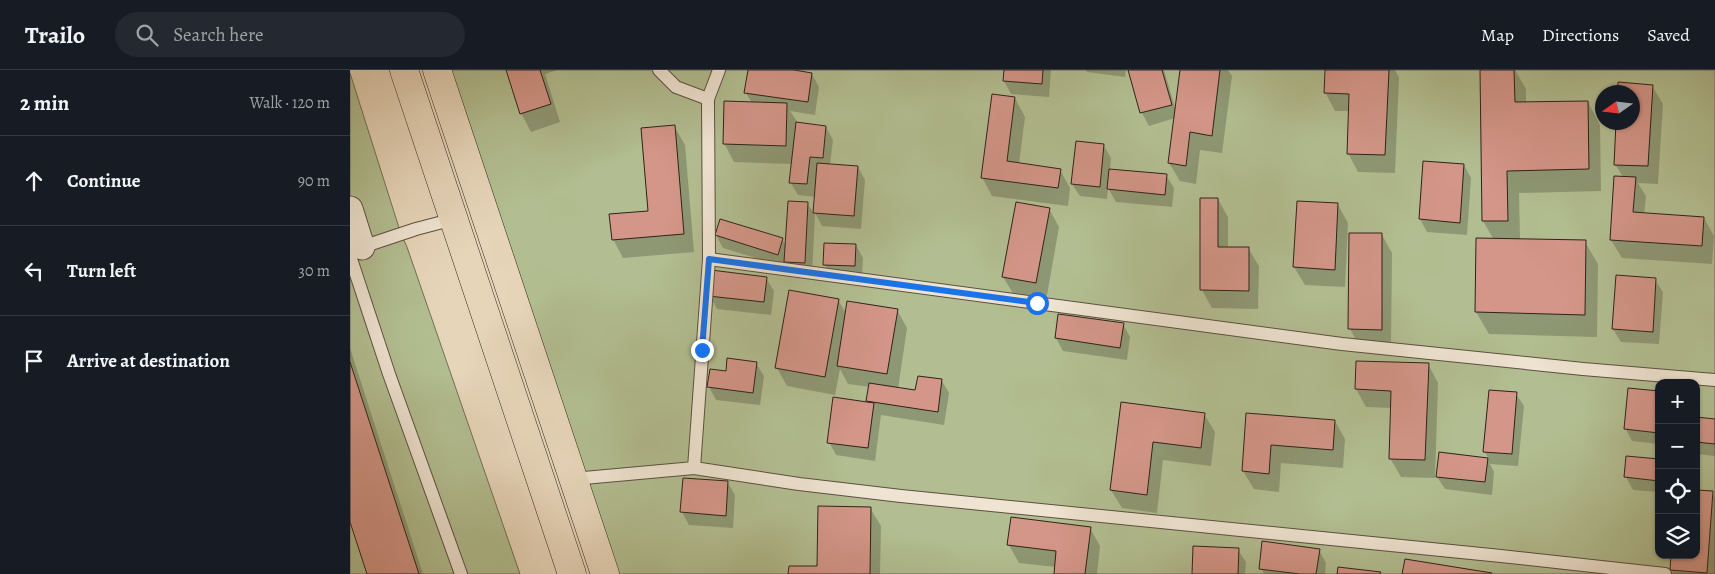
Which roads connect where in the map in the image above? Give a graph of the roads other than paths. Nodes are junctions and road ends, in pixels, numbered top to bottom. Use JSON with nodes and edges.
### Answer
{"nodes":[{"id":1,"x":404,"y":70,"type":"edge"},
{"id":2,"x":437,"y":70,"type":"edge"},
{"id":3,"x":659,"y":70,"type":"edge"},
{"id":4,"x":719,"y":70,"type":"edge"},
{"id":5,"x":708,"y":99,"type":"junction"},
{"id":6,"x":350,"y":209,"type":"edge"},
{"id":7,"x":454,"y":219,"type":"junction"},
{"id":8,"x":354,"y":251,"type":"edge"},
{"id":9,"x":709,"y":259,"type":"junction"},
{"id":10,"x":1715,"y":380,"type":"edge"},
{"id":11,"x":694,"y":468,"type":"junction"},
{"id":12,"x":572,"y":479,"type":"junction"},
{"id":13,"x":461,"y":574,"type":"edge"},
{"id":14,"x":572,"y":574,"type":"edge"},
{"id":15,"x":605,"y":574,"type":"edge"},
{"id":16,"x":1665,"y":574,"type":"edge"}],
"edges":[{"from":1,"to":7,"type":"highway"},
{"from":2,"to":12,"type":"highway"},
{"from":3,"to":5,"type":"lane"},
{"from":4,"to":5,"type":"lane"},
{"from":5,"to":9,"type":"lane"},
{"from":6,"to":8,"type":"street"},
{"from":7,"to":8,"type":"lane"},
{"from":7,"to":14,"type":"highway"},
{"from":8,"to":13,"type":"lane"},
{"from":9,"to":10,"type":"lane"},
{"from":9,"to":11,"type":"lane"},
{"from":11,"to":12,"type":"lane"},
{"from":11,"to":16,"type":"lane"},
{"from":12,"to":15,"type":"highway"}]}
